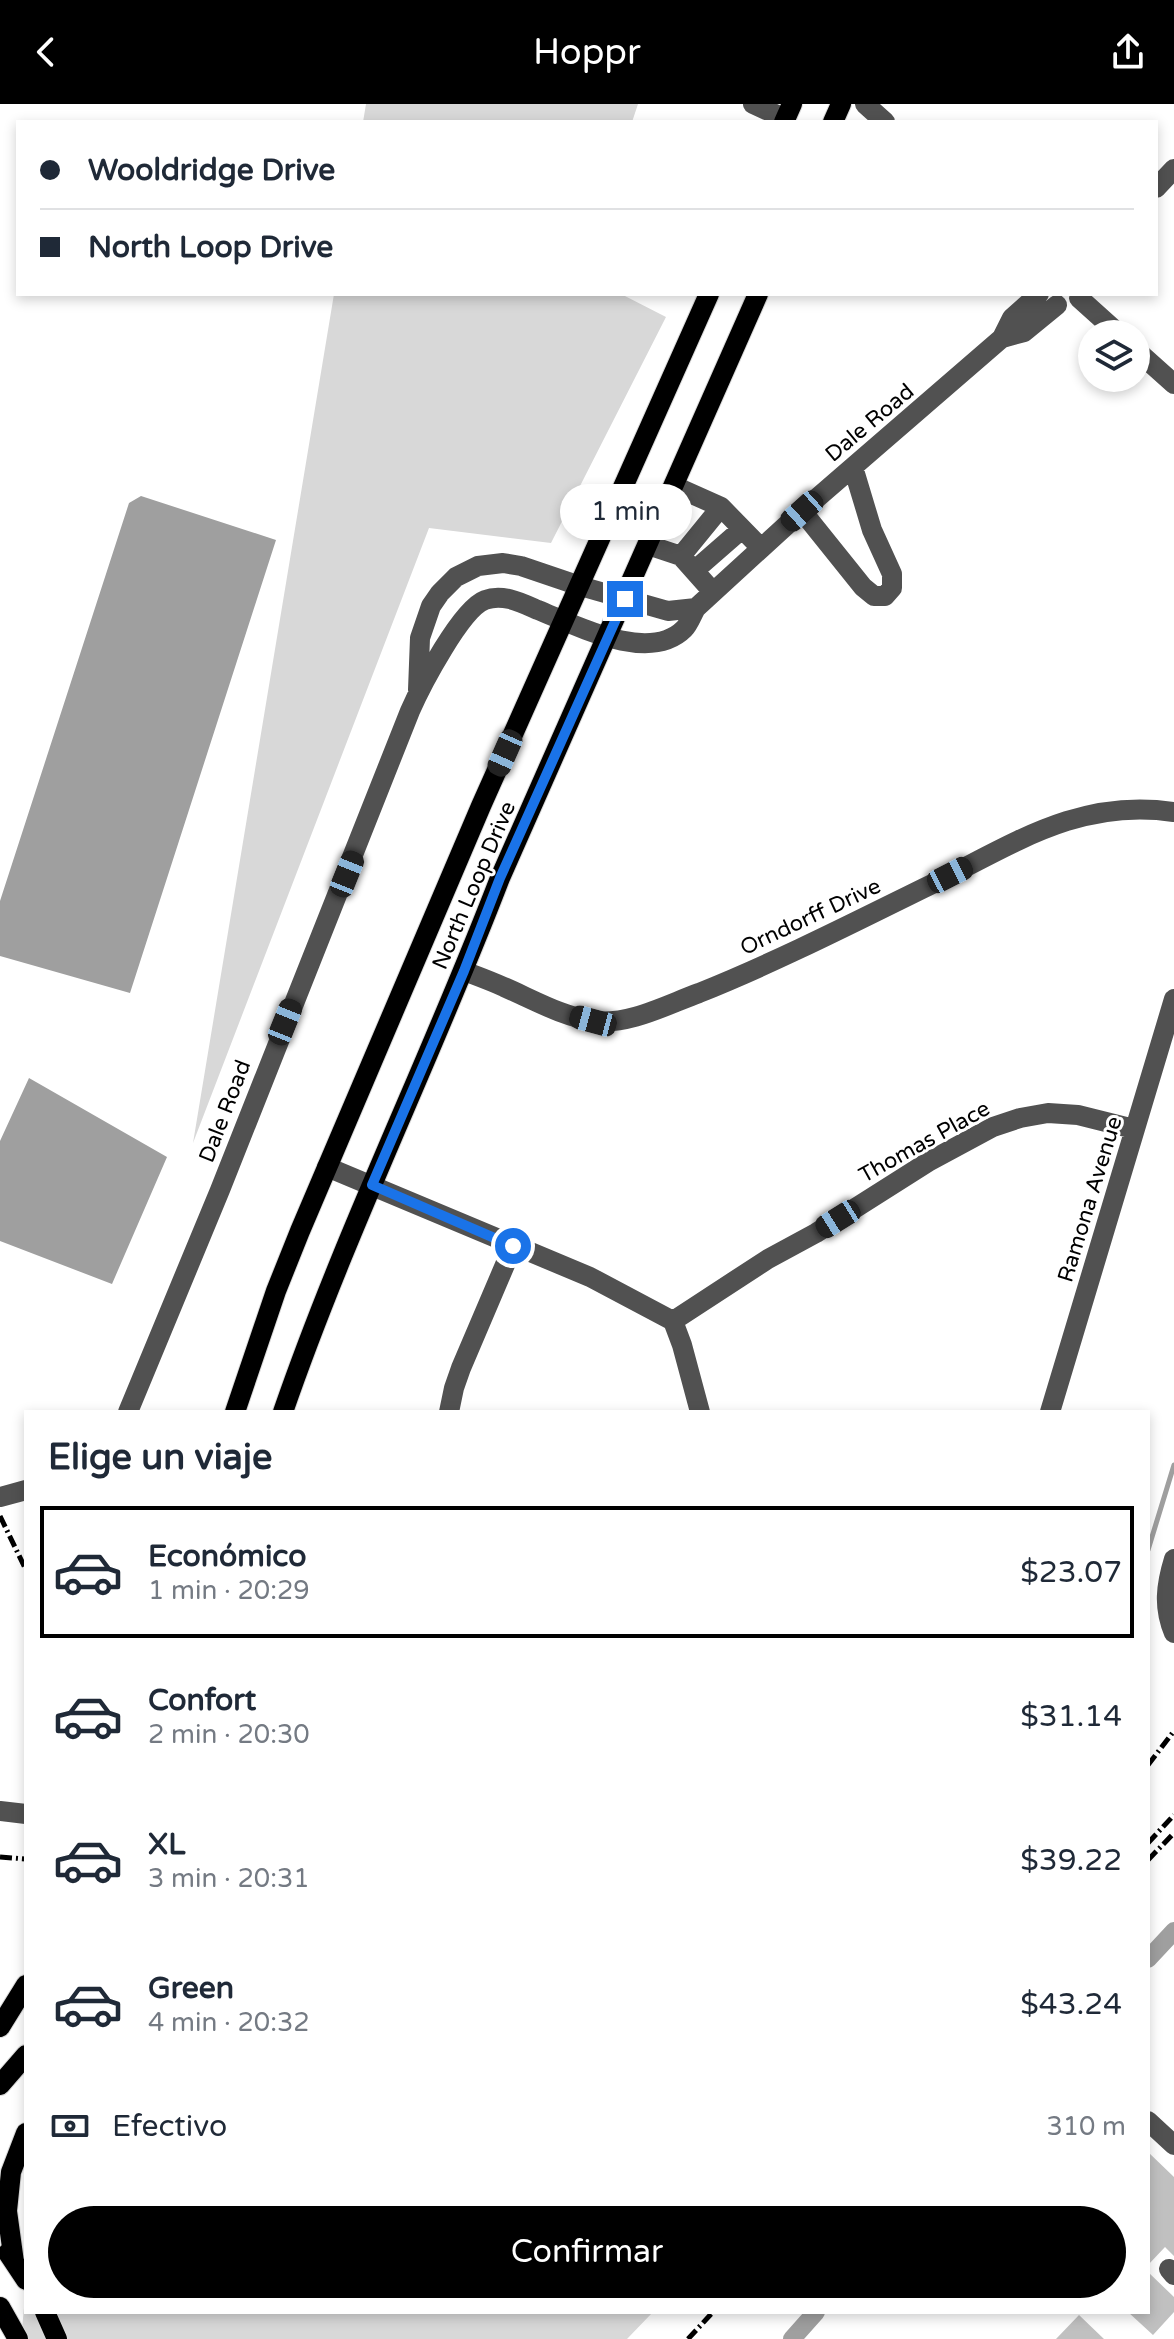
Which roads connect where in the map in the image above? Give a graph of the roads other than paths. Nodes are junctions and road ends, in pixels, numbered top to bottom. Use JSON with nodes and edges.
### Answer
{"nodes":[{"id":1,"x":753,"y":104,"type":"edge"},
{"id":2,"x":865,"y":104,"type":"edge"},
{"id":3,"x":787,"y":115,"type":"edge"},
{"id":4,"x":883,"y":120,"type":"edge"},
{"id":5,"x":1174,"y":169,"type":"edge"},
{"id":6,"x":1158,"y":186,"type":"edge"},
{"id":7,"x":708,"y":296,"type":"edge"},
{"id":8,"x":757,"y":296,"type":"edge"},
{"id":9,"x":1081,"y":296,"type":"edge"},
{"id":10,"x":1048,"y":298,"type":"edge"},
{"id":11,"x":1105,"y":320,"type":"edge"},
{"id":12,"x":1150,"y":363,"type":"edge"},
{"id":13,"x":1174,"y":384,"type":"edge"},
{"id":14,"x":853,"y":467,"type":"junction"},
{"id":15,"x":674,"y":486,"type":"junction"},
{"id":16,"x":721,"y":507,"type":"junction"},
{"id":17,"x":802,"y":511,"type":"junction"},
{"id":18,"x":742,"y":529,"type":"junction"},
{"id":19,"x":648,"y":545,"type":"junction"},
{"id":20,"x":761,"y":548,"type":"junction"},
{"id":21,"x":688,"y":563,"type":"junction"},
{"id":22,"x":580,"y":586,"type":"junction"},
{"id":23,"x":713,"y":592,"type":"junction"},
{"id":24,"x":625,"y":599,"type":"junction"},
{"id":25,"x":696,"y":608,"type":"junction"},
{"id":26,"x":564,"y":620,"type":"junction"},
{"id":27,"x":607,"y":637,"type":"junction"},
{"id":28,"x":418,"y":694,"type":"junction"},
{"id":29,"x":1174,"y":812,"type":"edge"},
{"id":30,"x":464,"y":971,"type":"junction"},
{"id":31,"x":1174,"y":999,"type":"edge"},
{"id":32,"x":1134,"y":1129,"type":"junction"},
{"id":33,"x":327,"y":1167,"type":"junction"},
{"id":34,"x":372,"y":1185,"type":"junction"},
{"id":35,"x":513,"y":1246,"type":"junction"},
{"id":36,"x":673,"y":1321,"type":"junction"},
{"id":37,"x":129,"y":1410,"type":"edge"},
{"id":38,"x":236,"y":1410,"type":"edge"},
{"id":39,"x":284,"y":1410,"type":"edge"},
{"id":40,"x":449,"y":1410,"type":"edge"},
{"id":41,"x":699,"y":1410,"type":"edge"},
{"id":42,"x":1051,"y":1410,"type":"edge"},
{"id":43,"x":24,"y":1491,"type":"edge"},
{"id":44,"x":0,"y":1497,"type":"edge"},
{"id":45,"x":1174,"y":1559,"type":"edge"},
{"id":46,"x":1157,"y":1602,"type":"edge"},
{"id":47,"x":1174,"y":1633,"type":"edge"},
{"id":48,"x":0,"y":1811,"type":"edge"},
{"id":49,"x":24,"y":1814,"type":"edge"},
{"id":50,"x":24,"y":1988,"type":"edge"},
{"id":51,"x":0,"y":2027,"type":"edge"},
{"id":52,"x":24,"y":2057,"type":"edge"},
{"id":53,"x":0,"y":2085,"type":"edge"},
{"id":54,"x":1150,"y":2123,"type":"edge"},
{"id":55,"x":24,"y":2138,"type":"edge"},
{"id":56,"x":1174,"y":2145,"type":"edge"},
{"id":57,"x":0,"y":2239,"type":"edge"},
{"id":58,"x":14,"y":2262,"type":"junction"},
{"id":59,"x":24,"y":2277,"type":"edge"},
{"id":60,"x":0,"y":2307,"type":"edge"},
{"id":61,"x":46,"y":2314,"type":"edge"},
{"id":62,"x":18,"y":2339,"type":"edge"},
{"id":63,"x":57,"y":2339,"type":"edge"}],
"edges":[{"from":1,"to":3,"type":"street"},
{"from":2,"to":4,"type":"street"},
{"from":5,"to":6,"type":"street"},
{"from":7,"to":22,"type":"main road","name":"North Loop Drive"},
{"from":8,"to":15,"type":"main road","name":"North Loop Drive"},
{"from":9,"to":10,"type":"street"},
{"from":9,"to":11,"type":"street"},
{"from":10,"to":14,"type":"street","name":"Dale Road"},
{"from":12,"to":13,"type":"street"},
{"from":14,"to":17,"type":"street","name":"Dale Road"},
{"from":14,"to":17,"type":"street"},
{"from":15,"to":16,"type":"street"},
{"from":15,"to":19,"type":"main road","name":"North Loop Drive"},
{"from":16,"to":18,"type":"street"},
{"from":16,"to":21,"type":"street"},
{"from":17,"to":20,"type":"street","name":"Dale Road"},
{"from":18,"to":20,"type":"street"},
{"from":18,"to":21,"type":"street"},
{"from":19,"to":21,"type":"street"},
{"from":19,"to":24,"type":"main road","name":"North Loop Drive"},
{"from":20,"to":23,"type":"street","name":"Dale Road"},
{"from":21,"to":23,"type":"street"},
{"from":22,"to":24,"type":"street","name":"Dale Road"},
{"from":22,"to":26,"type":"main road","name":"North Loop Drive"},
{"from":22,"to":28,"type":"street","name":"Dale Road"},
{"from":23,"to":25,"type":"street","name":"Dale Road"},
{"from":24,"to":25,"type":"street","name":"Dale Road"},
{"from":24,"to":27,"type":"main road","name":"North Loop Drive"},
{"from":25,"to":27,"type":"street","name":"Dale Road"},
{"from":26,"to":27,"type":"street","name":"Dale Road"},
{"from":26,"to":28,"type":"street","name":"Dale Road"},
{"from":26,"to":33,"type":"main road","name":"North Loop Drive"},
{"from":27,"to":30,"type":"main road","name":"North Loop Drive"},
{"from":28,"to":37,"type":"street","name":"Dale Road"},
{"from":29,"to":30,"type":"street","name":"Orndorff Drive"},
{"from":30,"to":34,"type":"main road","name":"North Loop Drive"},
{"from":31,"to":32,"type":"street","name":"Ramona Avenue"},
{"from":32,"to":36,"type":"street","name":"Thomas Place"},
{"from":32,"to":42,"type":"street","name":"Ramona Avenue"},
{"from":33,"to":34,"type":"street"},
{"from":33,"to":38,"type":"main road","name":"North Loop Drive"},
{"from":34,"to":35,"type":"street"},
{"from":34,"to":39,"type":"main road","name":"North Loop Drive"},
{"from":35,"to":36,"type":"street"},
{"from":35,"to":40,"type":"street"},
{"from":36,"to":41,"type":"street"},
{"from":43,"to":44,"type":"street"},
{"from":45,"to":46,"type":"street"},
{"from":46,"to":47,"type":"street"},
{"from":48,"to":49,"type":"street"},
{"from":50,"to":51,"type":"main road"},
{"from":52,"to":53,"type":"main road"},
{"from":54,"to":56,"type":"street"},
{"from":55,"to":58,"type":"main road"},
{"from":57,"to":58,"type":"main road"},
{"from":58,"to":59,"type":"main road"},
{"from":60,"to":62,"type":"main road"},
{"from":61,"to":63,"type":"main road"}]}
